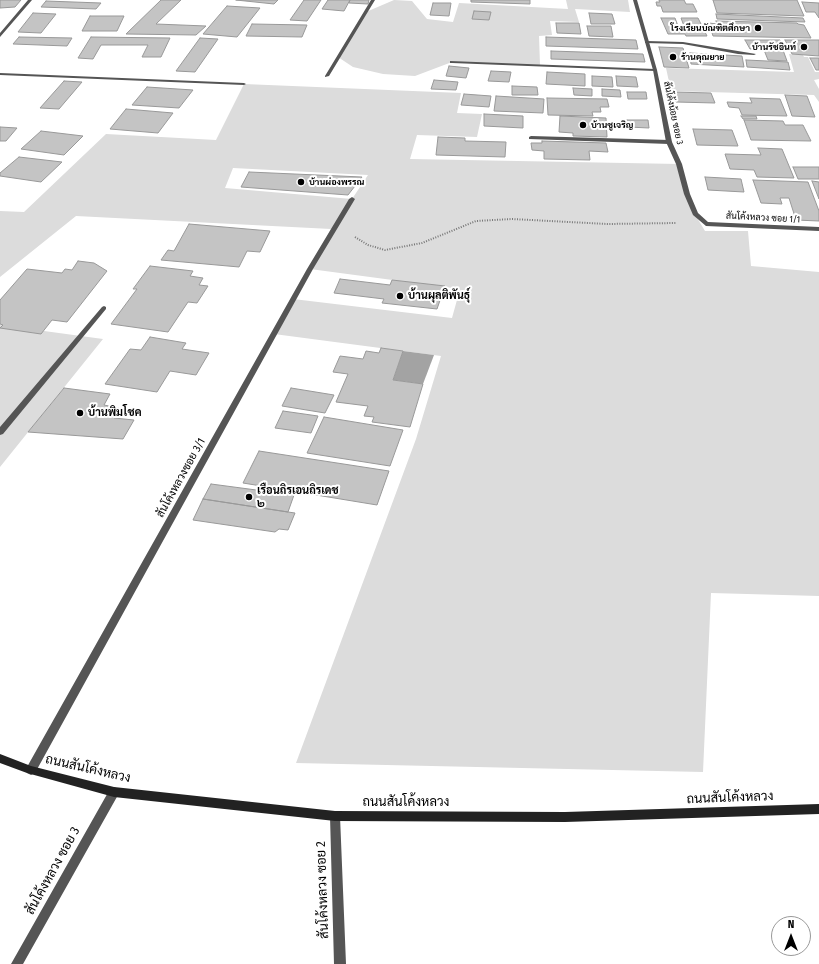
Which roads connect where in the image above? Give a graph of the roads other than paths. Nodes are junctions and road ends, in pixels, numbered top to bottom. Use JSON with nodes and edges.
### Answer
{"nodes":[{"id":1,"x":30,"y":0,"type":"edge"},
{"id":2,"x":373,"y":0,"type":"edge"},
{"id":3,"x":635,"y":0,"type":"edge"},
{"id":4,"x":0,"y":36,"type":"edge"},
{"id":5,"x":647,"y":42,"type":"junction"},
{"id":6,"x":754,"y":54,"type":"dead end"},
{"id":7,"x":452,"y":62,"type":"dead end"},
{"id":8,"x":655,"y":70,"type":"junction"},
{"id":9,"x":0,"y":74,"type":"edge"},
{"id":10,"x":327,"y":76,"type":"dead end"},
{"id":11,"x":244,"y":84,"type":"dead end"},
{"id":12,"x":532,"y":138,"type":"dead end"},
{"id":13,"x":669,"y":142,"type":"junction"},
{"id":14,"x":352,"y":199,"type":"dead end"},
{"id":15,"x":706,"y":224,"type":"joint"},
{"id":16,"x":819,"y":229,"type":"edge"},
{"id":17,"x":104,"y":308,"type":"dead end"},
{"id":18,"x":0,"y":432,"type":"edge"},
{"id":19,"x":0,"y":758,"type":"edge"},
{"id":20,"x":31,"y":770,"type":"junction"},
{"id":21,"x":114,"y":792,"type":"junction"},
{"id":22,"x":819,"y":809,"type":"edge"},
{"id":23,"x":335,"y":816,"type":"junction"},
{"id":24,"x":17,"y":964,"type":"edge"},
{"id":25,"x":340,"y":964,"type":"edge"}],
"edges":[{"from":1,"to":4,"type":"street"},
{"from":2,"to":10,"type":"street"},
{"from":3,"to":5,"type":"street","name":"สันโค้งน้อย ซอย 3"},
{"from":5,"to":6,"type":"street"},
{"from":5,"to":8,"type":"street","name":"สันโค้งน้อย ซอย 3"},
{"from":7,"to":8,"type":"street"},
{"from":8,"to":13,"type":"street","name":"สันโค้งน้อย ซอย 3"},
{"from":9,"to":11,"type":"street"},
{"from":12,"to":13,"type":"street"},
{"from":13,"to":15,"type":"street","name":"สันโค้งน้อย ซอย 3"},
{"from":14,"to":20,"type":"street","name":"สันโค้งหลวงซอย 3/1"},
{"from":15,"to":16,"type":"street","name":"สันโค้งหลวง ซอย 1/1"},
{"from":17,"to":18,"type":"street"},
{"from":19,"to":20,"type":"street","name":"ถนนสันโค้งหลวง"},
{"from":20,"to":21,"type":"street","name":"ถนนสันโค้งหลวง"},
{"from":21,"to":23,"type":"street","name":"ถนนสันโค้งหลวง"},
{"from":21,"to":24,"type":"street","name":"สันโค้งหลวง ซอย 3"},
{"from":22,"to":23,"type":"street","name":"ถนนสันโค้งหลวง"},
{"from":23,"to":25,"type":"street","name":"สันโค้งหลวง ซอย 2"}]}
